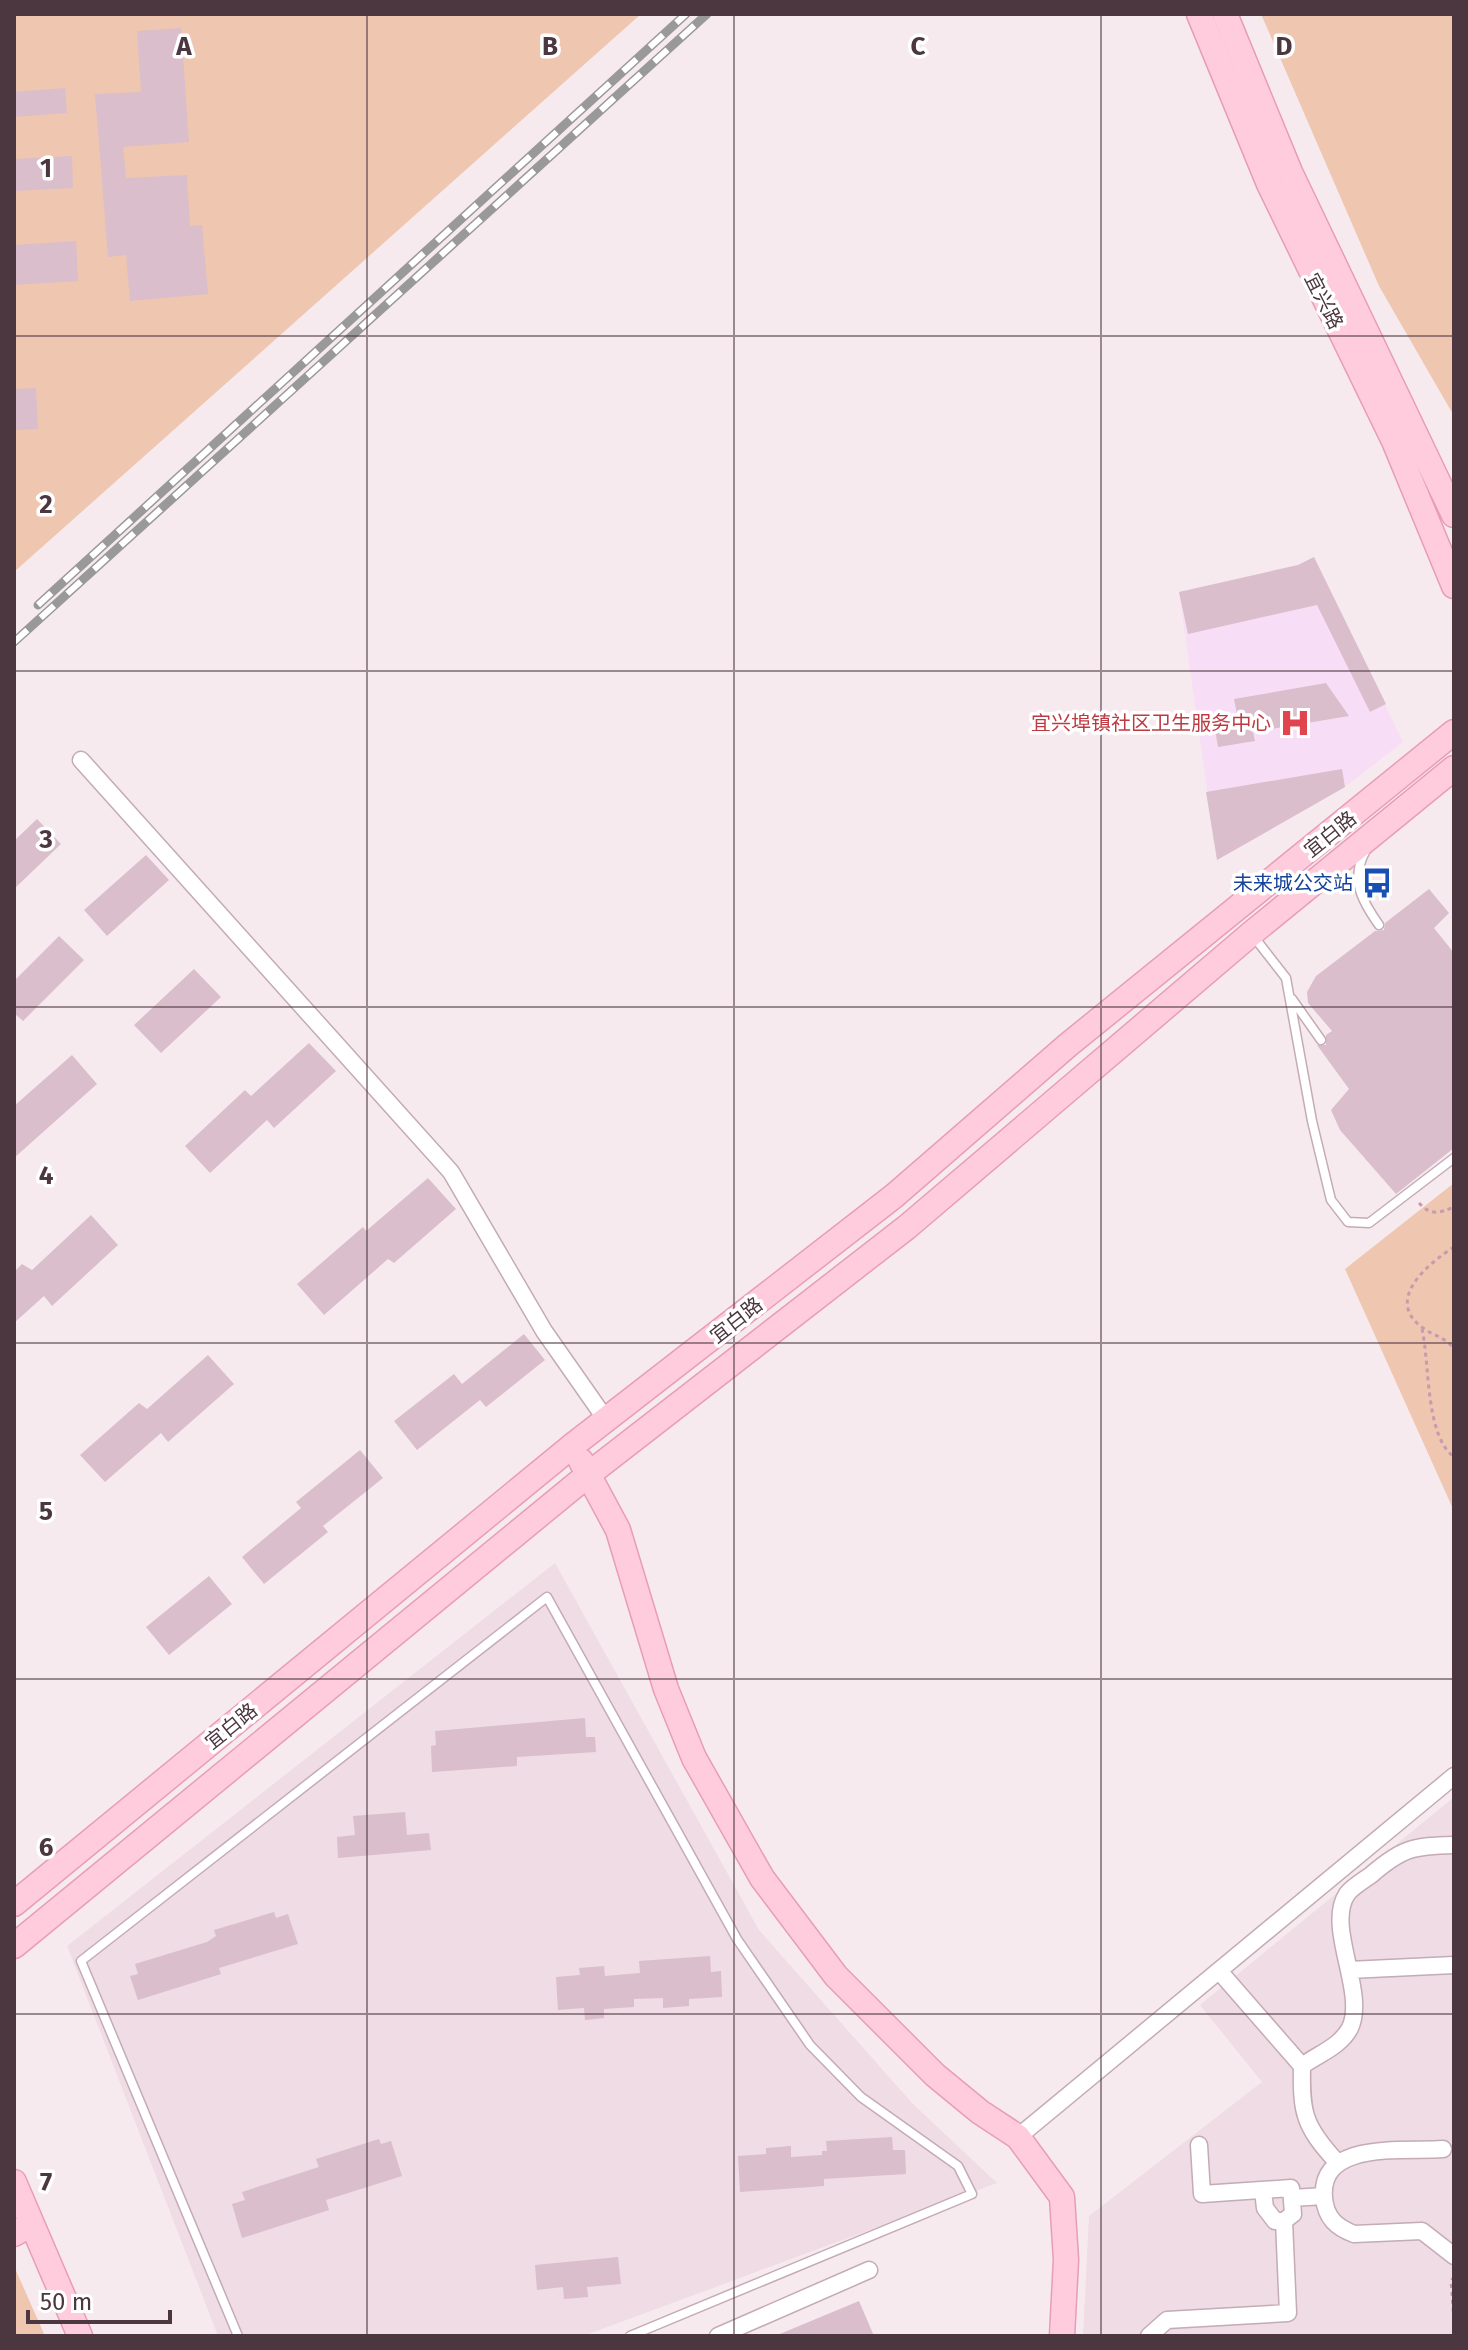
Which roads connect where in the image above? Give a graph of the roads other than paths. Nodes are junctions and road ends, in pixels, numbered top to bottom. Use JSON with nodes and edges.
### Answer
{"nodes":[{"id":1,"x":1199,"y":14,"type":"edge"},
{"id":2,"x":1225,"y":14,"type":"edge"},
{"id":3,"x":1454,"y":515,"type":"edge"},
{"id":4,"x":1454,"y":586,"type":"edge"},
{"id":5,"x":1454,"y":732,"type":"edge"},
{"id":6,"x":81,"y":760,"type":"dead end"},
{"id":7,"x":1454,"y":768,"type":"edge"},
{"id":8,"x":1377,"y":830,"type":"junction"},
{"id":9,"x":1379,"y":925,"type":"dead end"},
{"id":10,"x":1252,"y":933,"type":"junction"},
{"id":11,"x":1290,"y":995,"type":"junction"},
{"id":12,"x":1321,"y":1040,"type":"dead end"},
{"id":13,"x":1454,"y":1158,"type":"edge"},
{"id":14,"x":607,"y":1421,"type":"junction"},
{"id":15,"x":572,"y":1446,"type":"junction"},
{"id":16,"x":589,"y":1474,"type":"junction"},
{"id":17,"x":1454,"y":1776,"type":"edge"},
{"id":18,"x":1454,"y":1845,"type":"edge"},
{"id":19,"x":14,"y":1904,"type":"edge"},
{"id":20,"x":14,"y":1946,"type":"edge"},
{"id":21,"x":1454,"y":1965,"type":"edge"},
{"id":22,"x":1349,"y":1970,"type":"junction"},
{"id":23,"x":1220,"y":1972,"type":"junction"},
{"id":24,"x":1302,"y":2066,"type":"junction"},
{"id":25,"x":1018,"y":2137,"type":"junction"},
{"id":26,"x":1199,"y":2145,"type":"dead end"},
{"id":27,"x":1443,"y":2149,"type":"dead end"},
{"id":28,"x":1336,"y":2161,"type":"junction"},
{"id":29,"x":14,"y":2182,"type":"edge"},
{"id":30,"x":1263,"y":2190,"type":"junction"},
{"id":31,"x":1324,"y":2196,"type":"junction"},
{"id":32,"x":1292,"y":2198,"type":"junction"},
{"id":33,"x":1284,"y":2221,"type":"junction"},
{"id":34,"x":23,"y":2229,"type":"edge"},
{"id":35,"x":1454,"y":2256,"type":"edge"},
{"id":36,"x":869,"y":2270,"type":"dead end"},
{"id":37,"x":80,"y":2336,"type":"edge"},
{"id":38,"x":238,"y":2336,"type":"edge"},
{"id":39,"x":630,"y":2336,"type":"edge"},
{"id":40,"x":718,"y":2336,"type":"edge"},
{"id":41,"x":1062,"y":2336,"type":"edge"},
{"id":42,"x":1149,"y":2336,"type":"edge"}],
"edges":[{"from":1,"to":4,"type":"street","name":"宜兴路"},
{"from":2,"to":3,"type":"street","name":"宜兴路"},
{"from":5,"to":14,"type":"street","name":"宜白路"},
{"from":6,"to":14,"type":"street"},
{"from":7,"to":8,"type":"street","name":"宜白路"},
{"from":8,"to":9,"type":"lane"},
{"from":8,"to":10,"type":"street","name":"宜白路"},
{"from":10,"to":11,"type":"lane"},
{"from":10,"to":16,"type":"street","name":"宜白路"},
{"from":11,"to":12,"type":"lane"},
{"from":11,"to":13,"type":"lane"},
{"from":14,"to":15,"type":"street","name":"宜白路"},
{"from":15,"to":16,"type":"street"},
{"from":15,"to":19,"type":"street","name":"宜白路"},
{"from":16,"to":20,"type":"street","name":"宜白路"},
{"from":16,"to":25,"type":"street"},
{"from":17,"to":23,"type":"street"},
{"from":18,"to":22,"type":"street"},
{"from":21,"to":22,"type":"street"},
{"from":22,"to":24,"type":"street"},
{"from":23,"to":24,"type":"street"},
{"from":23,"to":25,"type":"street"},
{"from":24,"to":28,"type":"street"},
{"from":25,"to":41,"type":"street"},
{"from":26,"to":30,"type":"street"},
{"from":27,"to":28,"type":"street"},
{"from":28,"to":31,"type":"street"},
{"from":29,"to":34,"type":"street"},
{"from":30,"to":32,"type":"street"},
{"from":30,"to":33,"type":"street"},
{"from":31,"to":32,"type":"street"},
{"from":31,"to":35,"type":"street"},
{"from":32,"to":33,"type":"street"},
{"from":33,"to":42,"type":"street"},
{"from":34,"to":37,"type":"street"},
{"from":36,"to":40,"type":"street"},
{"from":38,"to":39,"type":"lane"}]}
